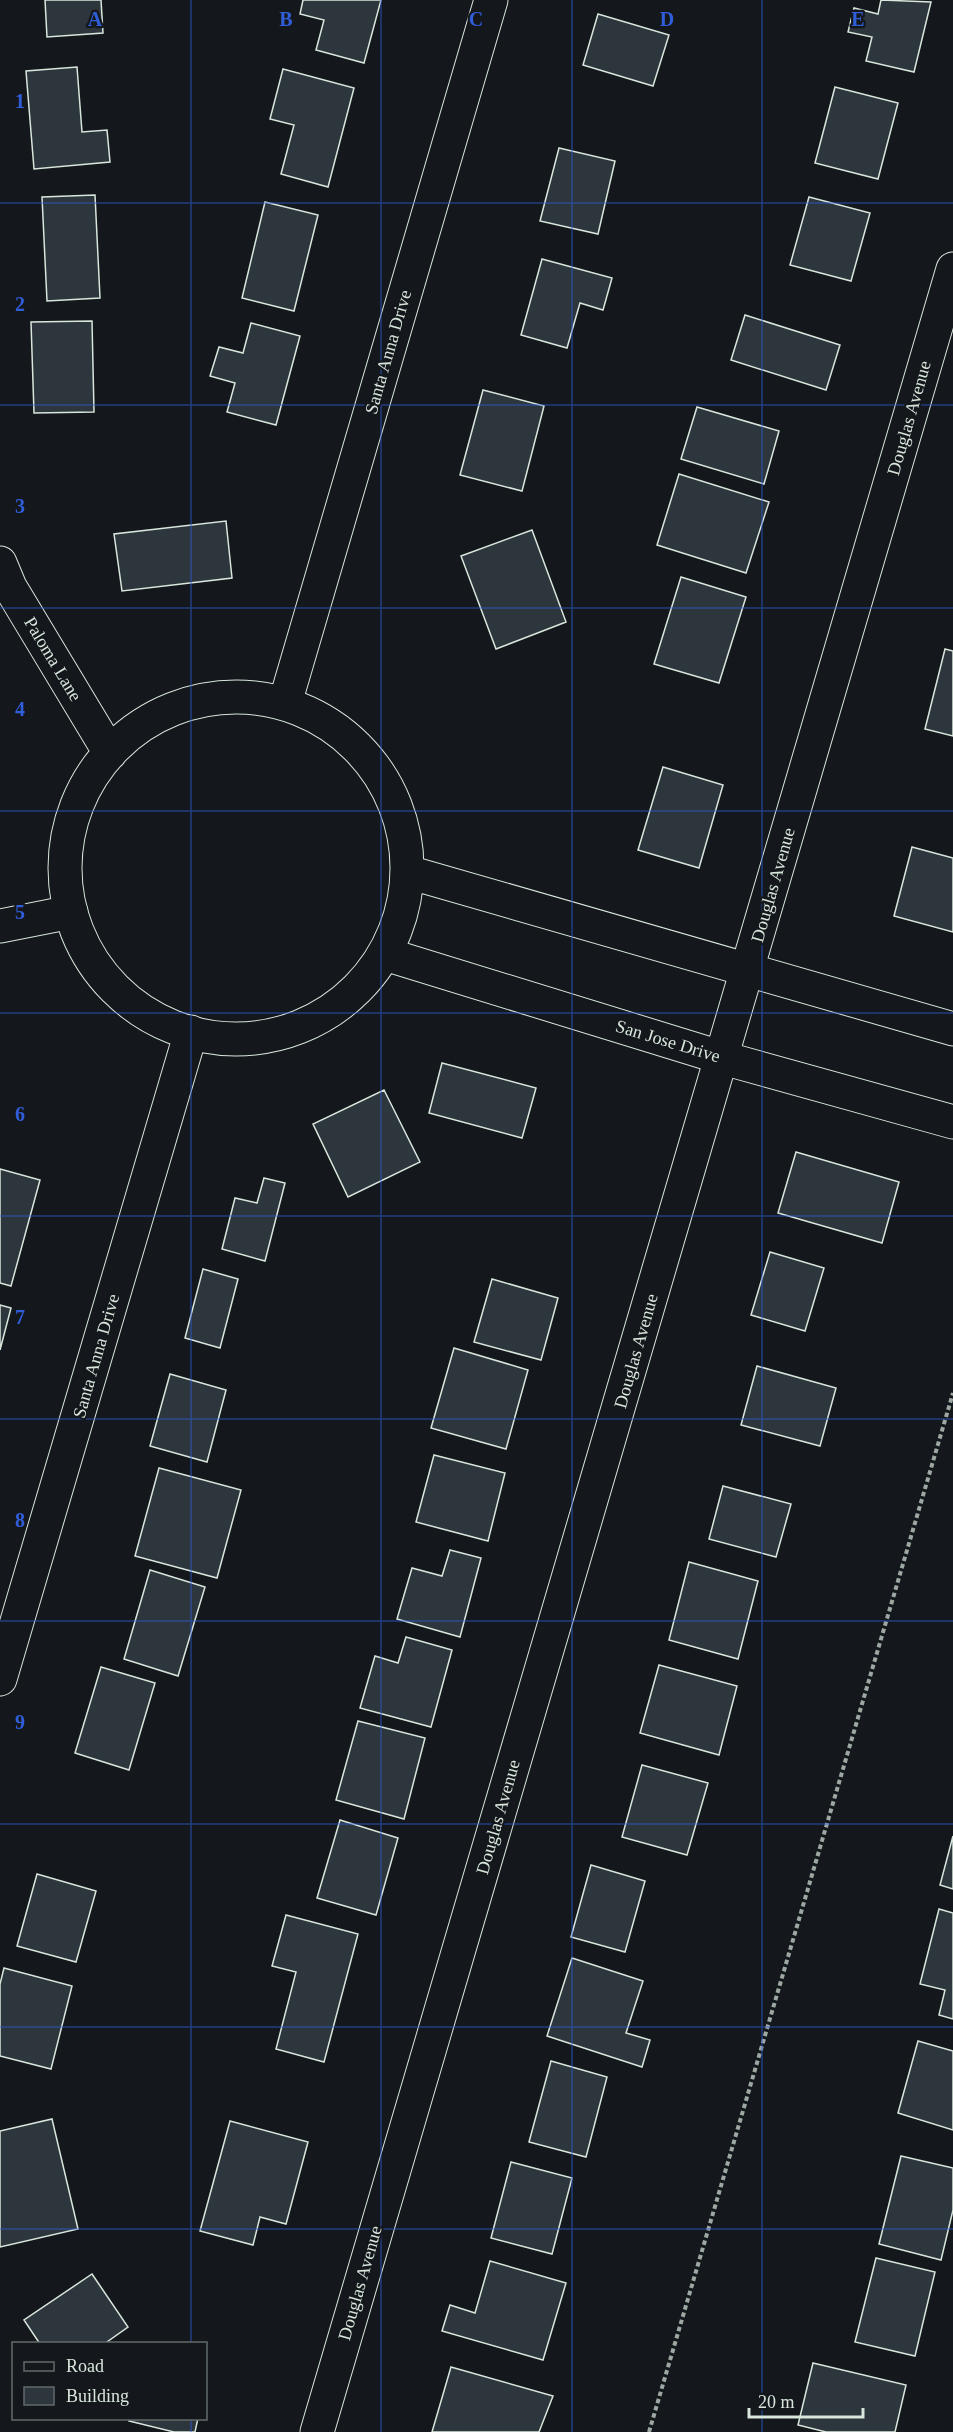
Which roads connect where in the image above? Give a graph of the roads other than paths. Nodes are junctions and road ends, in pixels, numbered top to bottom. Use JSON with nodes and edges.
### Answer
{"nodes":[{"id":1,"x":491,"y":0,"type":"edge"},
{"id":2,"x":953,"y":269,"type":"edge"},
{"id":3,"x":0,"y":563,"type":"edge"},
{"id":4,"x":285,"y":704,"type":"junction"},
{"id":5,"x":110,"y":753,"type":"junction"},
{"id":6,"x":408,"y":872,"type":"junction"},
{"id":7,"x":71,"y":912,"type":"junction"},
{"id":8,"x":0,"y":926,"type":"edge"},
{"id":9,"x":385,"y":954,"type":"junction"},
{"id":10,"x":748,"y":969,"type":"junction"},
{"id":11,"x":953,"y":1029,"type":"edge"},
{"id":12,"x":191,"y":1032,"type":"junction"},
{"id":13,"x":723,"y":1058,"type":"junction"},
{"id":14,"x":953,"y":1122,"type":"edge"},
{"id":15,"x":0,"y":1679,"type":"edge"},
{"id":16,"x":316,"y":2432,"type":"edge"}],
"edges":[{"from":1,"to":4,"type":"street","name":"Santa Anna Drive"},
{"from":2,"to":10,"type":"street","name":"Douglas Avenue"},
{"from":3,"to":5,"type":"street","name":"Paloma Lane"},
{"from":4,"to":5,"type":"street"},
{"from":4,"to":6,"type":"street"},
{"from":5,"to":7,"type":"street"},
{"from":6,"to":9,"type":"street"},
{"from":6,"to":10,"type":"street"},
{"from":7,"to":8,"type":"street"},
{"from":7,"to":12,"type":"street"},
{"from":9,"to":12,"type":"street"},
{"from":9,"to":13,"type":"street","name":"San Jose Drive"},
{"from":10,"to":11,"type":"street"},
{"from":10,"to":13,"type":"street","name":"Douglas Avenue"},
{"from":12,"to":15,"type":"street","name":"Santa Anna Drive"},
{"from":13,"to":14,"type":"street","name":"San Jose Drive"},
{"from":13,"to":16,"type":"street","name":"Douglas Avenue"}]}
